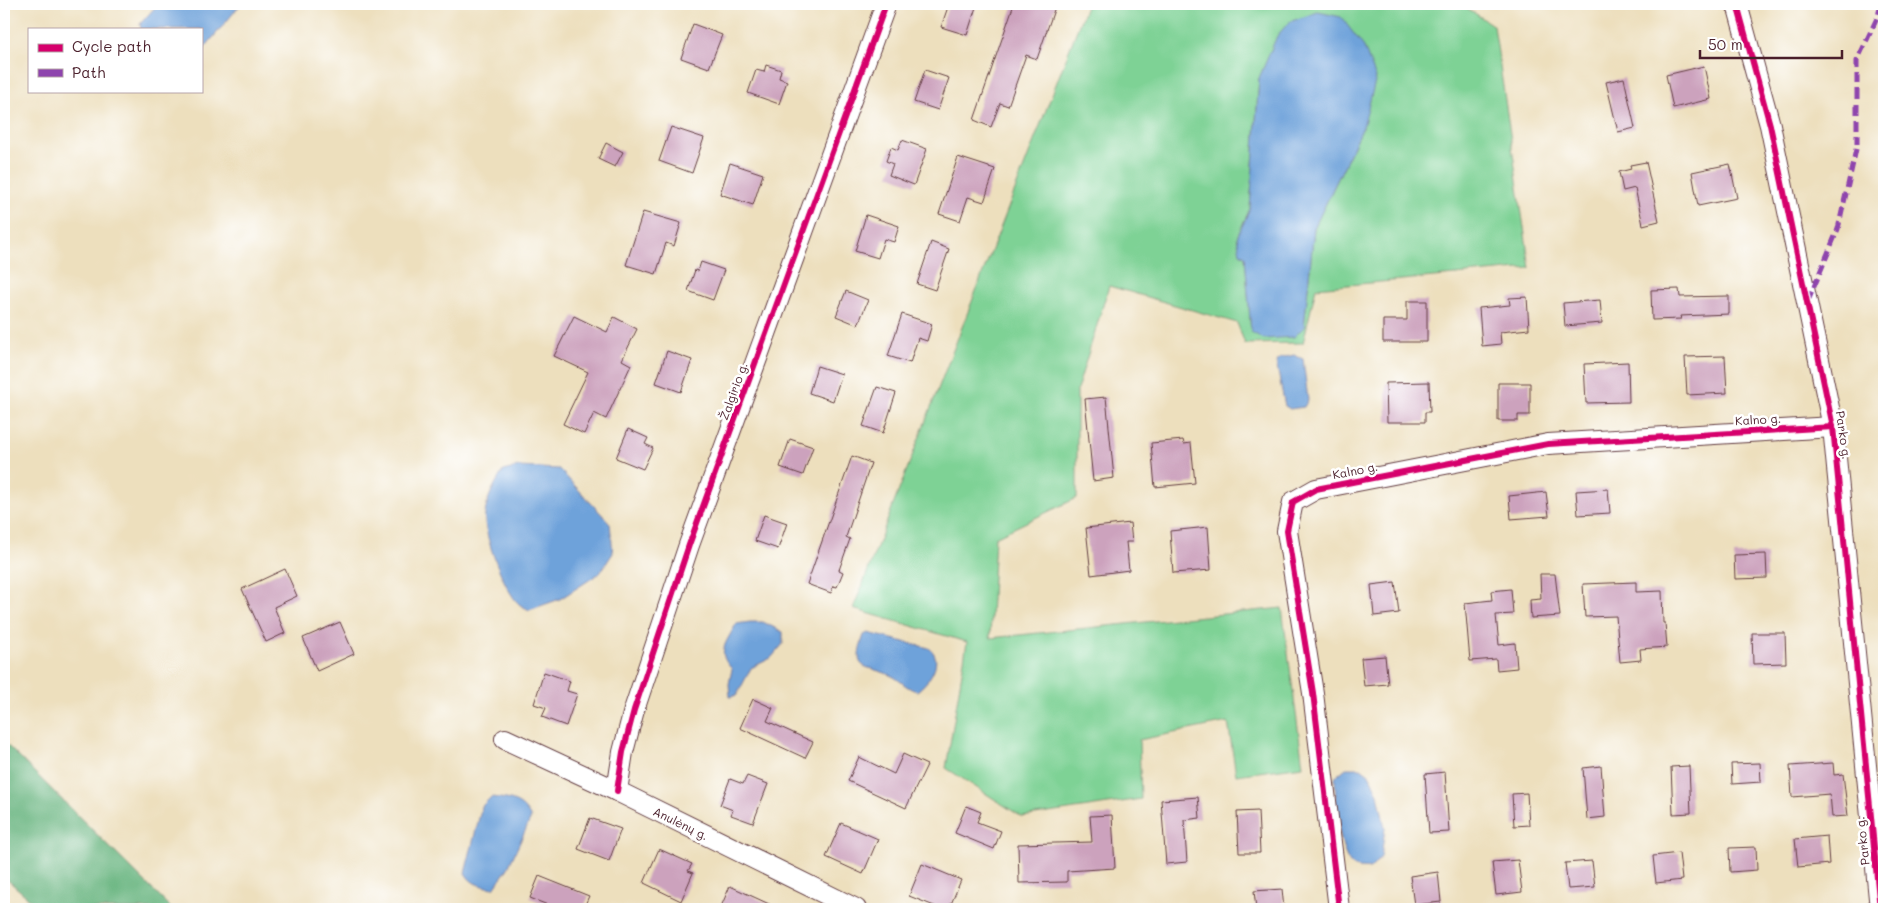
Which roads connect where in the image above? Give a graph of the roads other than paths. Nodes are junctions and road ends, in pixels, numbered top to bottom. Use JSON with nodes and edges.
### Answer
{"nodes":[{"id":1,"x":886,"y":4,"type":"edge"},
{"id":2,"x":1736,"y":4,"type":"edge"},
{"id":3,"x":1833,"y":427,"type":"junction"},
{"id":4,"x":505,"y":739,"type":"dead end"},
{"id":5,"x":617,"y":791,"type":"junction"},
{"id":6,"x":856,"y":909,"type":"edge"},
{"id":7,"x":1339,"y":909,"type":"edge"},
{"id":8,"x":1880,"y":909,"type":"edge"}],
"edges":[{"from":1,"to":5,"type":"street","name":"Žalgirio g."},
{"from":2,"to":3,"type":"street","name":"Parko g."},
{"from":3,"to":7,"type":"street","name":"Kalno g."},
{"from":3,"to":8,"type":"street","name":"Parko g."},
{"from":4,"to":5,"type":"street","name":"Anulėnų g."},
{"from":5,"to":6,"type":"street","name":"Anulėnų g."}]}
